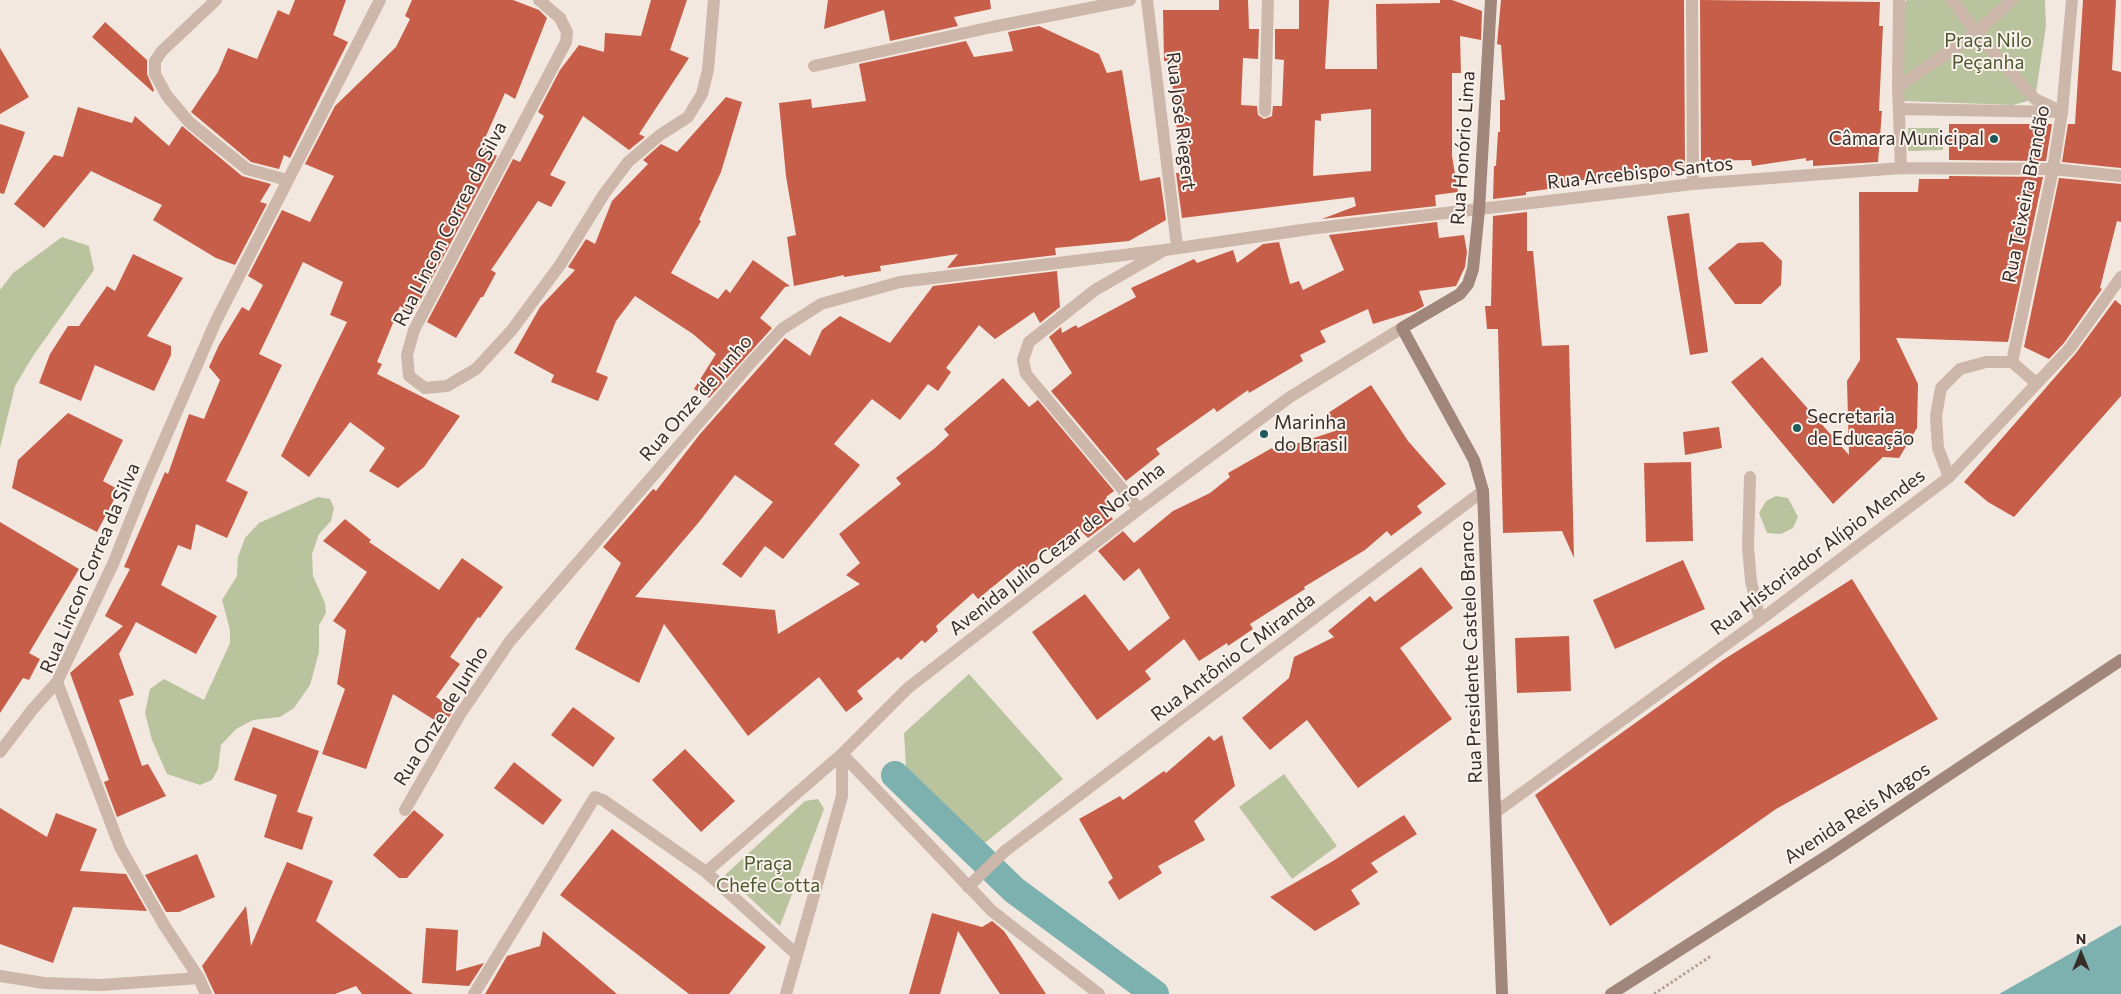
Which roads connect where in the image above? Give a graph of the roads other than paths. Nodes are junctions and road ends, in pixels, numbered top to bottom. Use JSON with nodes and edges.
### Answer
{"nodes":[{"id":1,"x":216,"y":0,"type":"edge"},
{"id":2,"x":380,"y":0,"type":"edge"},
{"id":3,"x":539,"y":0,"type":"edge"},
{"id":4,"x":714,"y":0,"type":"edge"},
{"id":5,"x":1130,"y":0,"type":"edge"},
{"id":6,"x":1147,"y":0,"type":"edge"},
{"id":7,"x":1268,"y":0,"type":"edge"},
{"id":8,"x":1491,"y":0,"type":"edge"},
{"id":9,"x":1692,"y":0,"type":"edge"},
{"id":10,"x":1899,"y":0,"type":"edge"},
{"id":11,"x":1952,"y":0,"type":"edge"},
{"id":12,"x":2012,"y":0,"type":"edge"},
{"id":13,"x":2072,"y":0,"type":"edge"},
{"id":14,"x":1976,"y":34,"type":"junction"},
{"id":15,"x":814,"y":66,"type":"dead end"},
{"id":16,"x":1898,"y":87,"type":"junction"},
{"id":17,"x":1899,"y":109,"type":"junction"},
{"id":18,"x":1265,"y":111,"type":"dead end"},
{"id":19,"x":2062,"y":112,"type":"junction"},
{"id":20,"x":1901,"y":168,"type":"junction"},
{"id":21,"x":2054,"y":169,"type":"junction"},
{"id":22,"x":2121,"y":176,"type":"edge"},
{"id":23,"x":286,"y":180,"type":"junction"},
{"id":24,"x":1693,"y":184,"type":"junction"},
{"id":25,"x":1479,"y":210,"type":"junction"},
{"id":26,"x":1171,"y":248,"type":"junction"},
{"id":27,"x":2121,"y":277,"type":"edge"},
{"id":28,"x":1460,"y":294,"type":"joint"},
{"id":29,"x":1402,"y":328,"type":"junction"},
{"id":30,"x":2012,"y":362,"type":"junction"},
{"id":31,"x":2036,"y":383,"type":"junction"},
{"id":32,"x":1750,"y":477,"type":"dead end"},
{"id":33,"x":1949,"y":477,"type":"junction"},
{"id":34,"x":1483,"y":491,"type":"junction"},
{"id":35,"x":1139,"y":509,"type":"junction"},
{"id":36,"x":1760,"y":620,"type":"junction"},
{"id":37,"x":2121,"y":660,"type":"edge"},
{"id":38,"x":57,"y":682,"type":"junction"},
{"id":39,"x":0,"y":752,"type":"edge"},
{"id":40,"x":842,"y":754,"type":"junction"},
{"id":41,"x":405,"y":810,"type":"dead end"},
{"id":42,"x":1496,"y":812,"type":"junction"},
{"id":43,"x":706,"y":872,"type":"junction"},
{"id":44,"x":968,"y":887,"type":"junction"},
{"id":45,"x":796,"y":954,"type":"junction"},
{"id":46,"x":0,"y":976,"type":"edge"},
{"id":47,"x":199,"y":978,"type":"junction"},
{"id":48,"x":206,"y":994,"type":"edge"},
{"id":49,"x":474,"y":994,"type":"edge"},
{"id":50,"x":786,"y":994,"type":"edge"},
{"id":51,"x":1099,"y":994,"type":"edge"},
{"id":52,"x":1502,"y":994,"type":"edge"},
{"id":53,"x":1611,"y":994,"type":"edge"}],
"edges":[{"from":1,"to":23,"type":"street"},
{"from":2,"to":23,"type":"street","name":"Rua Lincon Correa da Silva"},
{"from":3,"to":4,"type":"street","name":"Rua Lincon Correa da Silva"},
{"from":5,"to":15,"type":"street"},
{"from":6,"to":26,"type":"street","name":"Rua José Riegert"},
{"from":7,"to":18,"type":"street"},
{"from":8,"to":25,"type":"main road","name":"Rua Honório Lima"},
{"from":9,"to":24,"type":"street"},
{"from":10,"to":16,"type":"street"},
{"from":11,"to":14,"type":"street"},
{"from":12,"to":14,"type":"street"},
{"from":13,"to":19,"type":"street","name":"Rua Teixeira Brandão"},
{"from":14,"to":16,"type":"street"},
{"from":14,"to":19,"type":"street"},
{"from":16,"to":17,"type":"street"},
{"from":17,"to":19,"type":"street"},
{"from":17,"to":20,"type":"street"},
{"from":19,"to":21,"type":"street","name":"Rua Teixeira Brandão"},
{"from":20,"to":21,"type":"street","name":"Rua Arcebispo Santos"},
{"from":20,"to":24,"type":"street","name":"Rua Arcebispo Santos"},
{"from":21,"to":22,"type":"street","name":"Rua Arcebispo Santos"},
{"from":21,"to":30,"type":"street","name":"Rua Teixeira Brandão"},
{"from":23,"to":38,"type":"street","name":"Rua Lincon Correa da Silva"},
{"from":24,"to":25,"type":"street","name":"Rua Arcebispo Santos"},
{"from":25,"to":26,"type":"street","name":"Rua Arcebispo Santos"},
{"from":25,"to":28,"type":"main road","name":"Rua Honório Lima"},
{"from":26,"to":35,"type":"street"},
{"from":26,"to":41,"type":"street","name":"Rua Onze de Junho"},
{"from":27,"to":31,"type":"street","name":"Rua Historiador Alípio Mendes"},
{"from":28,"to":29,"type":"main road","name":"Avenida Julio Cezar de Noronha"},
{"from":29,"to":34,"type":"main road","name":"Rua Presidente Castelo Branco"},
{"from":29,"to":35,"type":"street","name":"Avenida Julio Cezar de Noronha"},
{"from":30,"to":31,"type":"street"},
{"from":30,"to":33,"type":"street"},
{"from":31,"to":33,"type":"street","name":"Rua Historiador Alípio Mendes"},
{"from":32,"to":36,"type":"street"},
{"from":33,"to":36,"type":"street","name":"Rua Historiador Alípio Mendes"},
{"from":34,"to":42,"type":"main road","name":"Rua Presidente Castelo Branco"},
{"from":34,"to":44,"type":"street","name":"Rua Antônio C Miranda"},
{"from":35,"to":40,"type":"street","name":"Avenida Julio Cezar de Noronha"},
{"from":36,"to":42,"type":"street","name":"Rua Historiador Alípio Mendes"},
{"from":37,"to":53,"type":"main road","name":"Avenida Reis Magos"},
{"from":38,"to":39,"type":"street"},
{"from":38,"to":47,"type":"street","name":"Rua Lincon Correa da Silva"},
{"from":40,"to":43,"type":"street","name":"Avenida Julio Cezar de Noronha"},
{"from":40,"to":44,"type":"street"},
{"from":40,"to":45,"type":"street"},
{"from":42,"to":52,"type":"main road","name":"Rua Presidente Castelo Branco"},
{"from":43,"to":45,"type":"street"},
{"from":43,"to":49,"type":"street"},
{"from":44,"to":51,"type":"street"},
{"from":45,"to":50,"type":"street"},
{"from":46,"to":47,"type":"street"},
{"from":47,"to":48,"type":"street","name":"Rua Lincon Correa da Silva"}]}
